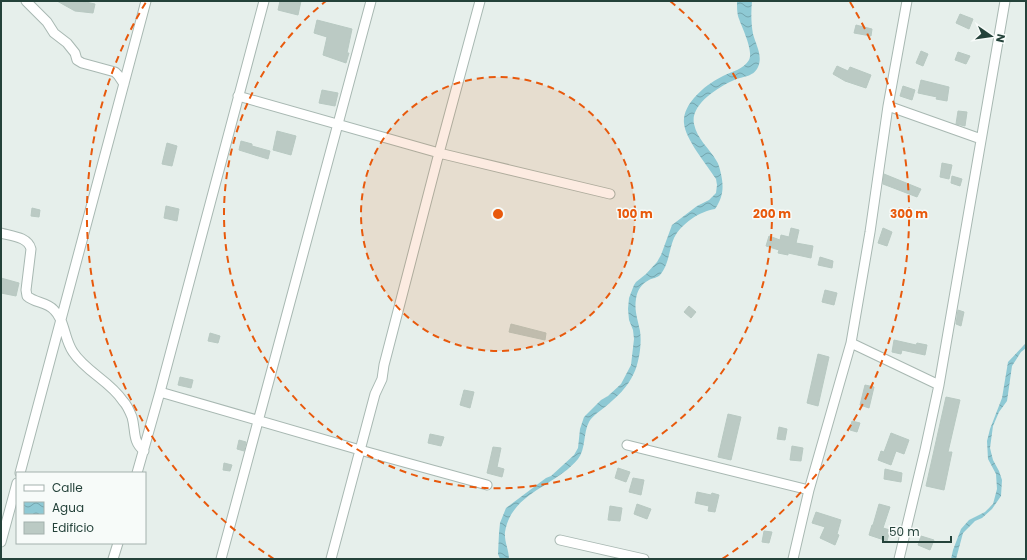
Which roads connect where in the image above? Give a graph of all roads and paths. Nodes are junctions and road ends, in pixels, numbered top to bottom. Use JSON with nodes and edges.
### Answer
{"nodes":[{"id":1,"x":26,"y":1,"type":"edge"},
{"id":2,"x":146,"y":1,"type":"edge"},
{"id":3,"x":264,"y":1,"type":"edge"},
{"id":4,"x":371,"y":1,"type":"edge"},
{"id":5,"x":907,"y":1,"type":"edge"},
{"id":6,"x":1005,"y":1,"type":"edge"},
{"id":7,"x":479,"y":3,"type":"edge"},
{"id":8,"x":124,"y":84,"type":"junction"},
{"id":9,"x":238,"y":96,"type":"junction"},
{"id":10,"x":888,"y":106,"type":"junction"},
{"id":11,"x":337,"y":125,"type":"junction"},
{"id":12,"x":981,"y":139,"type":"junction"},
{"id":13,"x":439,"y":153,"type":"junction"},
{"id":14,"x":610,"y":194,"type":"dead end"},
{"id":15,"x":1,"y":233,"type":"edge"},
{"id":16,"x":60,"y":317,"type":"junction"},
{"id":17,"x":851,"y":343,"type":"junction"},
{"id":18,"x":939,"y":385,"type":"junction"},
{"id":19,"x":160,"y":392,"type":"junction"},
{"id":20,"x":258,"y":421,"type":"junction"},
{"id":21,"x":627,"y":445,"type":"dead end"},
{"id":22,"x":360,"y":450,"type":"junction"},
{"id":23,"x":144,"y":451,"type":"junction"},
{"id":24,"x":20,"y":472,"type":"edge"},
{"id":25,"x":137,"y":472,"type":"edge"},
{"id":26,"x":487,"y":485,"type":"dead end"},
{"id":27,"x":16,"y":487,"type":"edge"},
{"id":28,"x":809,"y":490,"type":"junction"},
{"id":29,"x":560,"y":540,"type":"dead end"},
{"id":30,"x":1,"y":542,"type":"edge"},
{"id":31,"x":118,"y":544,"type":"edge"},
{"id":32,"x":113,"y":559,"type":"edge"},
{"id":33,"x":221,"y":559,"type":"edge"},
{"id":34,"x":331,"y":559,"type":"edge"},
{"id":35,"x":644,"y":559,"type":"edge"},
{"id":36,"x":794,"y":559,"type":"edge"},
{"id":37,"x":899,"y":559,"type":"edge"}],
"edges":[{"from":1,"to":8,"type":"street"},
{"from":2,"to":8,"type":"street"},
{"from":3,"to":9,"type":"street"},
{"from":4,"to":11,"type":"street"},
{"from":5,"to":10,"type":"street"},
{"from":6,"to":12,"type":"street"},
{"from":7,"to":13,"type":"street"},
{"from":8,"to":16,"type":"street"},
{"from":9,"to":11,"type":"street"},
{"from":9,"to":19,"type":"street"},
{"from":10,"to":12,"type":"street"},
{"from":10,"to":17,"type":"street"},
{"from":11,"to":13,"type":"street"},
{"from":11,"to":20,"type":"street"},
{"from":12,"to":18,"type":"street"},
{"from":13,"to":14,"type":"street"},
{"from":13,"to":22,"type":"street"},
{"from":15,"to":16,"type":"street"},
{"from":16,"to":23,"type":"street"},
{"from":16,"to":24,"type":"street"},
{"from":17,"to":18,"type":"street"},
{"from":17,"to":28,"type":"street"},
{"from":18,"to":37,"type":"street"},
{"from":19,"to":20,"type":"street"},
{"from":19,"to":23,"type":"street"},
{"from":20,"to":22,"type":"street"},
{"from":20,"to":33,"type":"street"},
{"from":21,"to":28,"type":"street"},
{"from":22,"to":26,"type":"street"},
{"from":22,"to":34,"type":"street"},
{"from":23,"to":25,"type":"street"},
{"from":27,"to":30,"type":"street"},
{"from":28,"to":36,"type":"street"},
{"from":29,"to":35,"type":"street"},
{"from":31,"to":32,"type":"street"}]}
